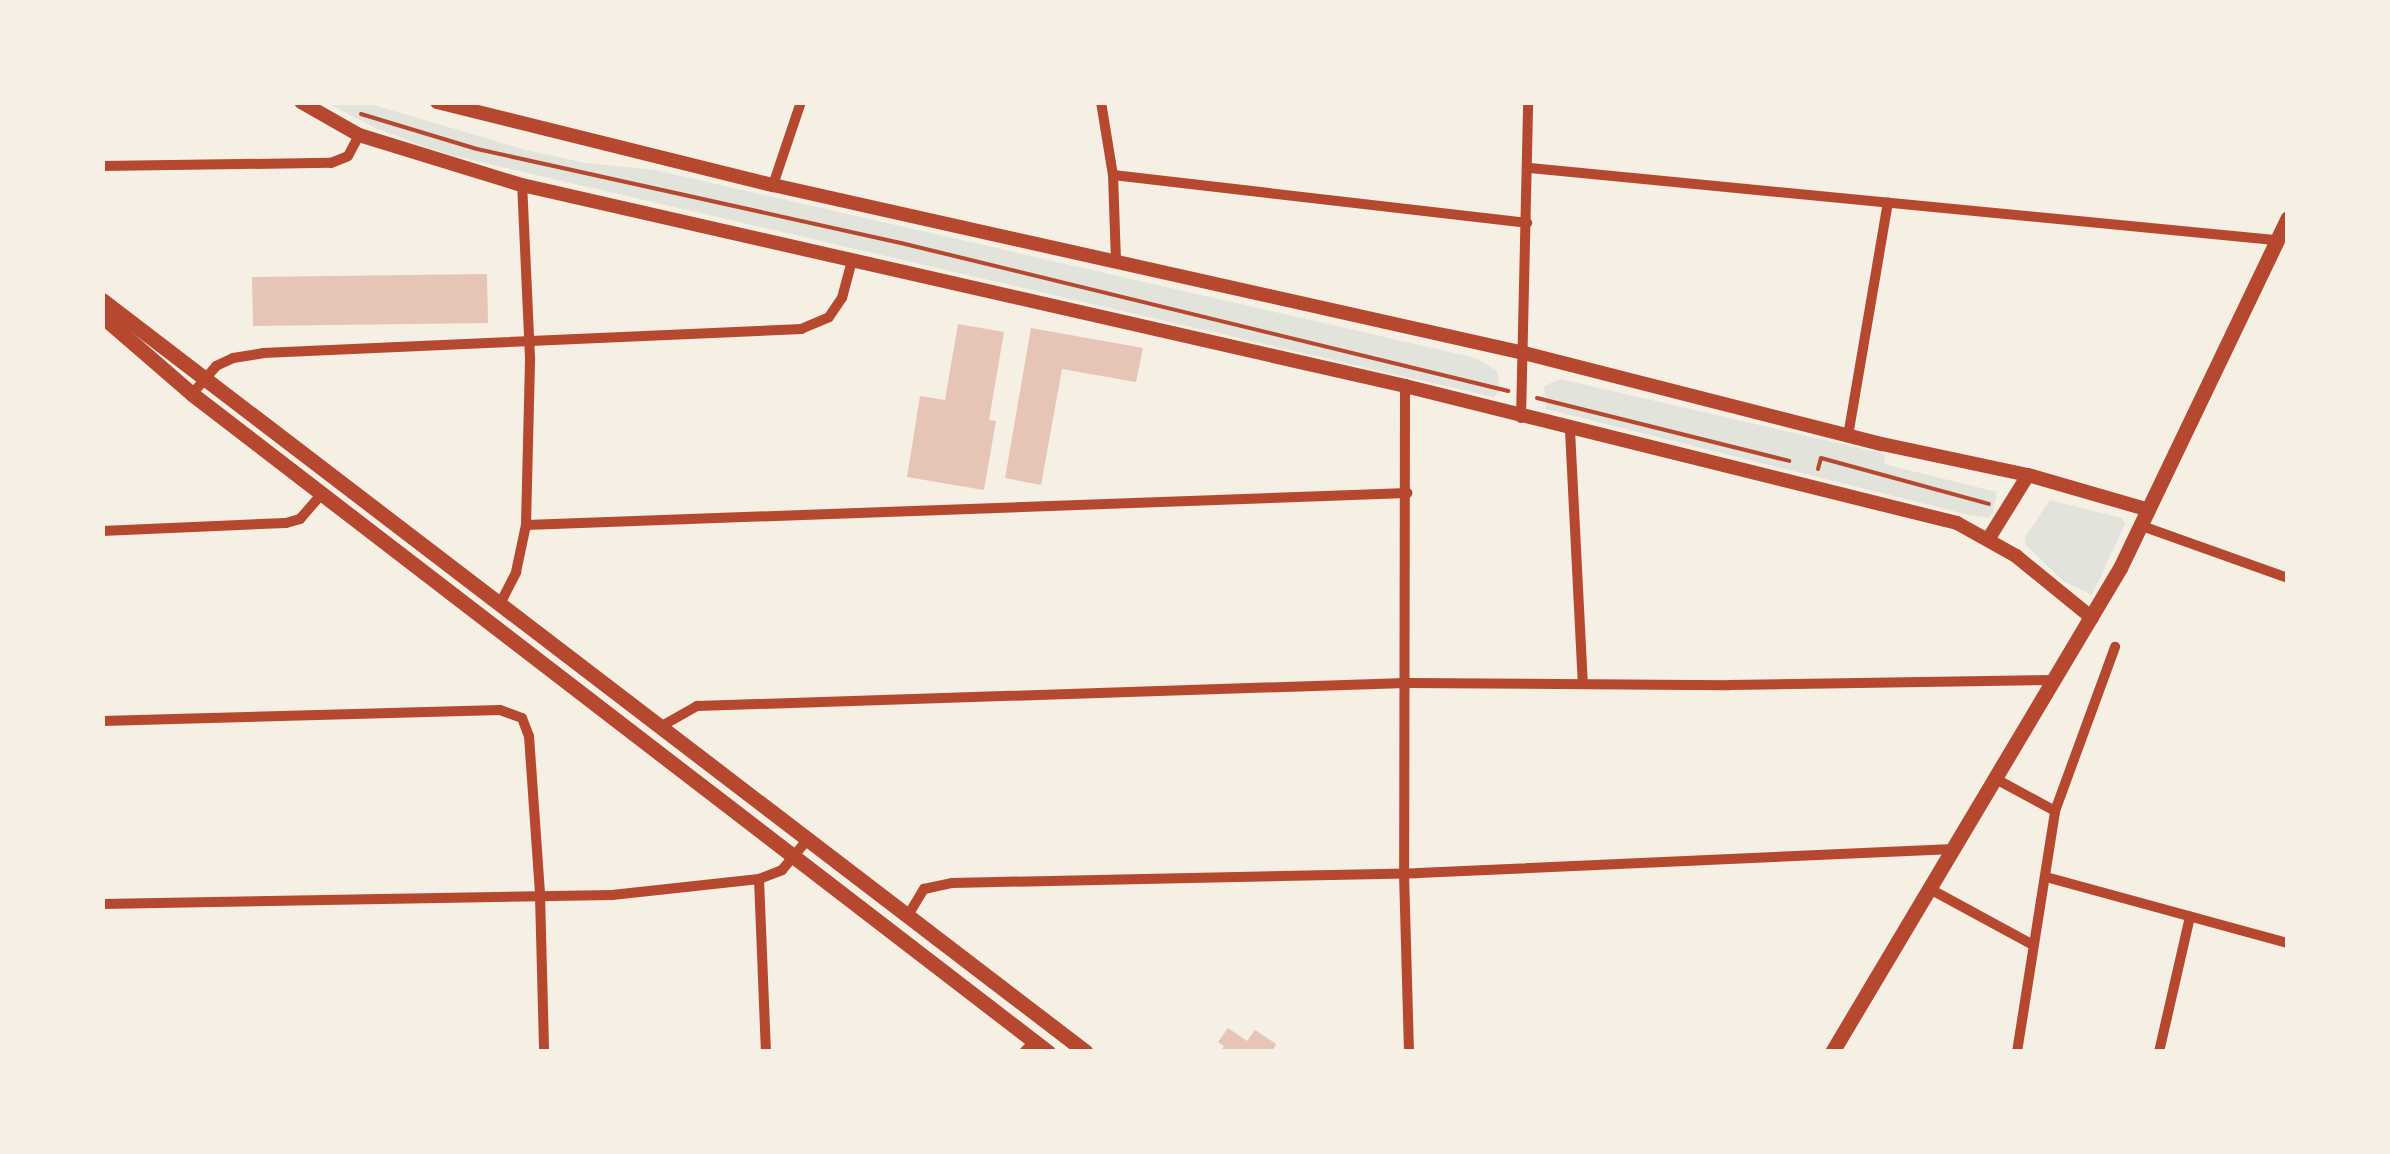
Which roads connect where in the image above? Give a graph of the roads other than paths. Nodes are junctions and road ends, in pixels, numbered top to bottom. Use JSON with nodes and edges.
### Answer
{"nodes":[{"id":1,"x":300,"y":102,"type":"edge"},
{"id":2,"x":437,"y":102,"type":"edge"},
{"id":3,"x":800,"y":102,"type":"edge"},
{"id":4,"x":1102,"y":102,"type":"edge"},
{"id":5,"x":1528,"y":102,"type":"edge"},
{"id":6,"x":359,"y":134,"type":"junction"},
{"id":7,"x":102,"y":166,"type":"edge"},
{"id":8,"x":1530,"y":168,"type":"junction"},
{"id":9,"x":1113,"y":175,"type":"junction"},
{"id":10,"x":522,"y":185,"type":"junction"},
{"id":11,"x":773,"y":185,"type":"junction"},
{"id":12,"x":1888,"y":202,"type":"junction"},
{"id":13,"x":2288,"y":218,"type":"edge"},
{"id":14,"x":1527,"y":223,"type":"junction"},
{"id":15,"x":2275,"y":240,"type":"junction"},
{"id":16,"x":852,"y":260,"type":"junction"},
{"id":17,"x":1116,"y":261,"type":"junction"},
{"id":18,"x":102,"y":300,"type":"edge"},
{"id":19,"x":106,"y":323,"type":"edge"},
{"id":20,"x":528,"y":341,"type":"junction"},
{"id":21,"x":1524,"y":353,"type":"junction"},
{"id":22,"x":203,"y":379,"type":"junction"},
{"id":23,"x":1406,"y":386,"type":"junction"},
{"id":24,"x":192,"y":394,"type":"junction"},
{"id":25,"x":1521,"y":418,"type":"junction"},
{"id":26,"x":1570,"y":430,"type":"junction"},
{"id":27,"x":1848,"y":436,"type":"junction"},
{"id":28,"x":2028,"y":475,"type":"junction"},
{"id":29,"x":1406,"y":493,"type":"junction"},
{"id":30,"x":322,"y":494,"type":"junction"},
{"id":31,"x":2149,"y":510,"type":"junction"},
{"id":32,"x":526,"y":524,"type":"junction"},
{"id":33,"x":2142,"y":526,"type":"junction"},
{"id":34,"x":102,"y":531,"type":"edge"},
{"id":35,"x":1989,"y":538,"type":"junction"},
{"id":36,"x":2288,"y":578,"type":"edge"},
{"id":37,"x":500,"y":604,"type":"junction"},
{"id":38,"x":2092,"y":618,"type":"junction"},
{"id":39,"x":2115,"y":647,"type":"dead end"},
{"id":40,"x":2055,"y":680,"type":"junction"},
{"id":41,"x":1406,"y":683,"type":"junction"},
{"id":42,"x":1583,"y":684,"type":"junction"},
{"id":43,"x":102,"y":720,"type":"edge"},
{"id":44,"x":660,"y":727,"type":"junction"},
{"id":45,"x":1996,"y":779,"type":"junction"},
{"id":46,"x":2055,"y":811,"type":"junction"},
{"id":47,"x":808,"y":839,"type":"junction"},
{"id":48,"x":1954,"y":849,"type":"junction"},
{"id":49,"x":794,"y":856,"type":"junction"},
{"id":50,"x":1404,"y":873,"type":"junction"},
{"id":51,"x":2046,"y":877,"type":"junction"},
{"id":52,"x":760,"y":879,"type":"junction"},
{"id":53,"x":1930,"y":890,"type":"junction"},
{"id":54,"x":540,"y":895,"type":"junction"},
{"id":55,"x":102,"y":904,"type":"edge"},
{"id":56,"x":907,"y":917,"type":"junction"},
{"id":57,"x":2190,"y":917,"type":"junction"},
{"id":58,"x":2288,"y":943,"type":"edge"},
{"id":59,"x":2032,"y":945,"type":"junction"},
{"id":60,"x":1035,"y":1048,"type":"edge"},
{"id":61,"x":544,"y":1052,"type":"edge"},
{"id":62,"x":766,"y":1052,"type":"edge"},
{"id":63,"x":1086,"y":1052,"type":"edge"},
{"id":64,"x":1408,"y":1052,"type":"edge"},
{"id":65,"x":1832,"y":1052,"type":"edge"},
{"id":66,"x":2016,"y":1052,"type":"edge"},
{"id":67,"x":2158,"y":1052,"type":"edge"}],
"edges":[{"from":1,"to":6,"type":"street"},
{"from":2,"to":11,"type":"street"},
{"from":3,"to":11,"type":"street"},
{"from":4,"to":9,"type":"street"},
{"from":5,"to":8,"type":"street"},
{"from":6,"to":7,"type":"street"},
{"from":6,"to":10,"type":"street"},
{"from":8,"to":12,"type":"street"},
{"from":8,"to":14,"type":"street"},
{"from":9,"to":14,"type":"street"},
{"from":9,"to":17,"type":"street"},
{"from":10,"to":16,"type":"street"},
{"from":10,"to":20,"type":"street"},
{"from":11,"to":17,"type":"street"},
{"from":12,"to":15,"type":"street"},
{"from":12,"to":27,"type":"street"},
{"from":13,"to":15,"type":"main road"},
{"from":14,"to":21,"type":"street"},
{"from":15,"to":31,"type":"main road"},
{"from":16,"to":20,"type":"street"},
{"from":16,"to":23,"type":"street"},
{"from":17,"to":21,"type":"street"},
{"from":18,"to":22,"type":"main road"},
{"from":19,"to":24,"type":"main road"},
{"from":20,"to":22,"type":"street"},
{"from":20,"to":32,"type":"street"},
{"from":21,"to":25,"type":"street"},
{"from":21,"to":27,"type":"street"},
{"from":22,"to":24,"type":"street"},
{"from":22,"to":37,"type":"main road"},
{"from":23,"to":25,"type":"street"},
{"from":23,"to":29,"type":"street"},
{"from":24,"to":30,"type":"main road"},
{"from":25,"to":26,"type":"street"},
{"from":26,"to":35,"type":"street"},
{"from":26,"to":42,"type":"street"},
{"from":27,"to":28,"type":"street"},
{"from":28,"to":31,"type":"street"},
{"from":28,"to":35,"type":"street"},
{"from":29,"to":32,"type":"street"},
{"from":29,"to":41,"type":"street"},
{"from":30,"to":34,"type":"street"},
{"from":30,"to":49,"type":"main road"},
{"from":31,"to":33,"type":"main road"},
{"from":32,"to":37,"type":"street"},
{"from":33,"to":36,"type":"street"},
{"from":33,"to":38,"type":"main road"},
{"from":35,"to":38,"type":"street"},
{"from":37,"to":44,"type":"main road"},
{"from":38,"to":40,"type":"main road"},
{"from":39,"to":46,"type":"street"},
{"from":40,"to":42,"type":"street"},
{"from":40,"to":45,"type":"main road"},
{"from":41,"to":42,"type":"street"},
{"from":41,"to":44,"type":"street"},
{"from":41,"to":50,"type":"street"},
{"from":43,"to":54,"type":"street"},
{"from":44,"to":47,"type":"main road"},
{"from":45,"to":46,"type":"street"},
{"from":45,"to":48,"type":"main road"},
{"from":46,"to":51,"type":"street"},
{"from":47,"to":49,"type":"street"},
{"from":47,"to":56,"type":"main road"},
{"from":48,"to":50,"type":"street"},
{"from":48,"to":53,"type":"main road"},
{"from":49,"to":52,"type":"street"},
{"from":49,"to":60,"type":"main road"},
{"from":50,"to":56,"type":"street"},
{"from":50,"to":64,"type":"street"},
{"from":51,"to":57,"type":"street"},
{"from":51,"to":59,"type":"street"},
{"from":52,"to":54,"type":"street"},
{"from":52,"to":62,"type":"street"},
{"from":53,"to":59,"type":"street"},
{"from":53,"to":65,"type":"main road"},
{"from":54,"to":55,"type":"street"},
{"from":54,"to":61,"type":"street"},
{"from":56,"to":63,"type":"main road"},
{"from":57,"to":58,"type":"street"},
{"from":57,"to":67,"type":"street"},
{"from":59,"to":66,"type":"street"}]}
